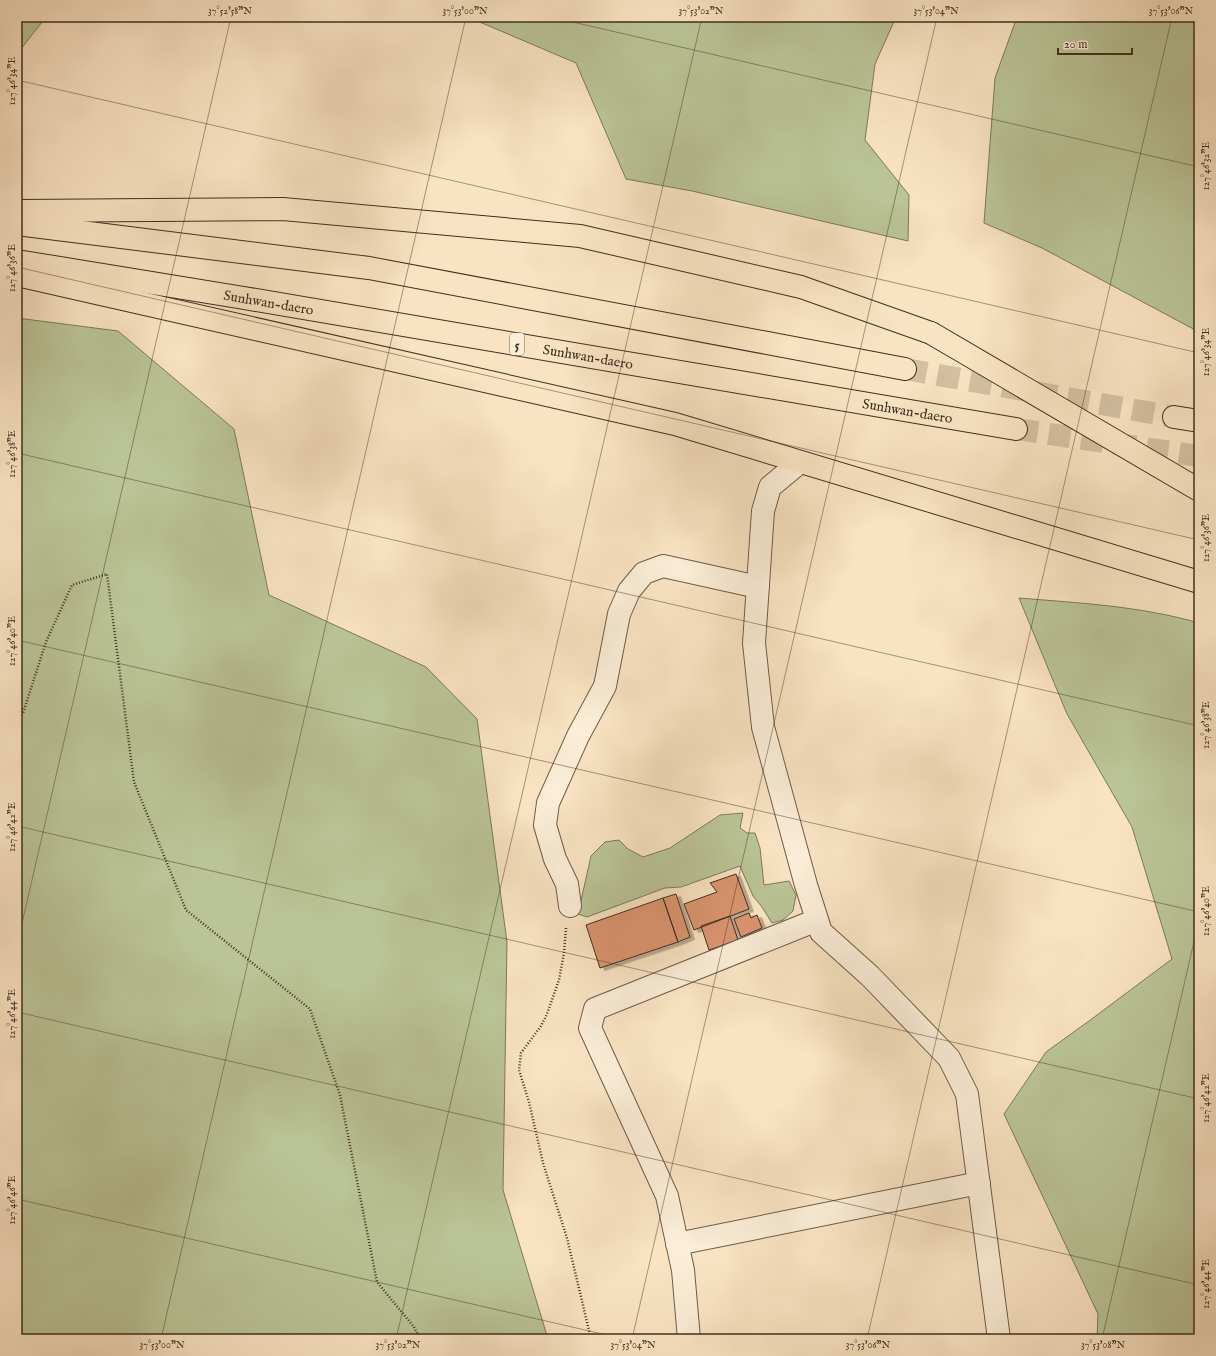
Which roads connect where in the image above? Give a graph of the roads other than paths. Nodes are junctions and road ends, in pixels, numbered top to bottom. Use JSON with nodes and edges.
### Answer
{"nodes":[{"id":1,"x":17,"y":211,"type":"edge"},
{"id":2,"x":17,"y":224,"type":"edge"},
{"id":3,"x":17,"y":261,"type":"edge"},
{"id":4,"x":17,"y":275,"type":"edge"},
{"id":5,"x":904,"y":369,"type":"tunnel mouth"},
{"id":6,"x":1174,"y":417,"type":"tunnel mouth"},
{"id":7,"x":1199,"y":420,"type":"edge"},
{"id":8,"x":1016,"y":429,"type":"tunnel mouth"},
{"id":9,"x":800,"y":462,"type":"junction"},
{"id":10,"x":1199,"y":490,"type":"edge"},
{"id":11,"x":1199,"y":582,"type":"edge"},
{"id":12,"x":758,"y":587,"type":"junction"},
{"id":13,"x":570,"y":906,"type":"road end"},
{"id":14,"x":817,"y":920,"type":"junction"},
{"id":15,"x":979,"y":1183,"type":"junction"},
{"id":16,"x":677,"y":1244,"type":"junction"},
{"id":17,"x":689,"y":1339,"type":"edge"},
{"id":18,"x":999,"y":1339,"type":"edge"}],
"edges":[{"from":1,"to":10,"type":"highway","bridge":true},
{"from":2,"to":5,"type":"highway"},
{"from":3,"to":8,"type":"highway","name":"Sunhwan-daero","number":"5"},
{"from":4,"to":9,"type":"highway"},
{"from":6,"to":7,"type":"highway"},
{"from":9,"to":11,"type":"highway"},
{"from":9,"to":12,"type":"street"},
{"from":12,"to":13,"type":"street"},
{"from":12,"to":14,"type":"street"},
{"from":14,"to":15,"type":"street"},
{"from":14,"to":16,"type":"street"},
{"from":15,"to":16,"type":"street"},
{"from":15,"to":18,"type":"street"},
{"from":16,"to":17,"type":"street"}]}
